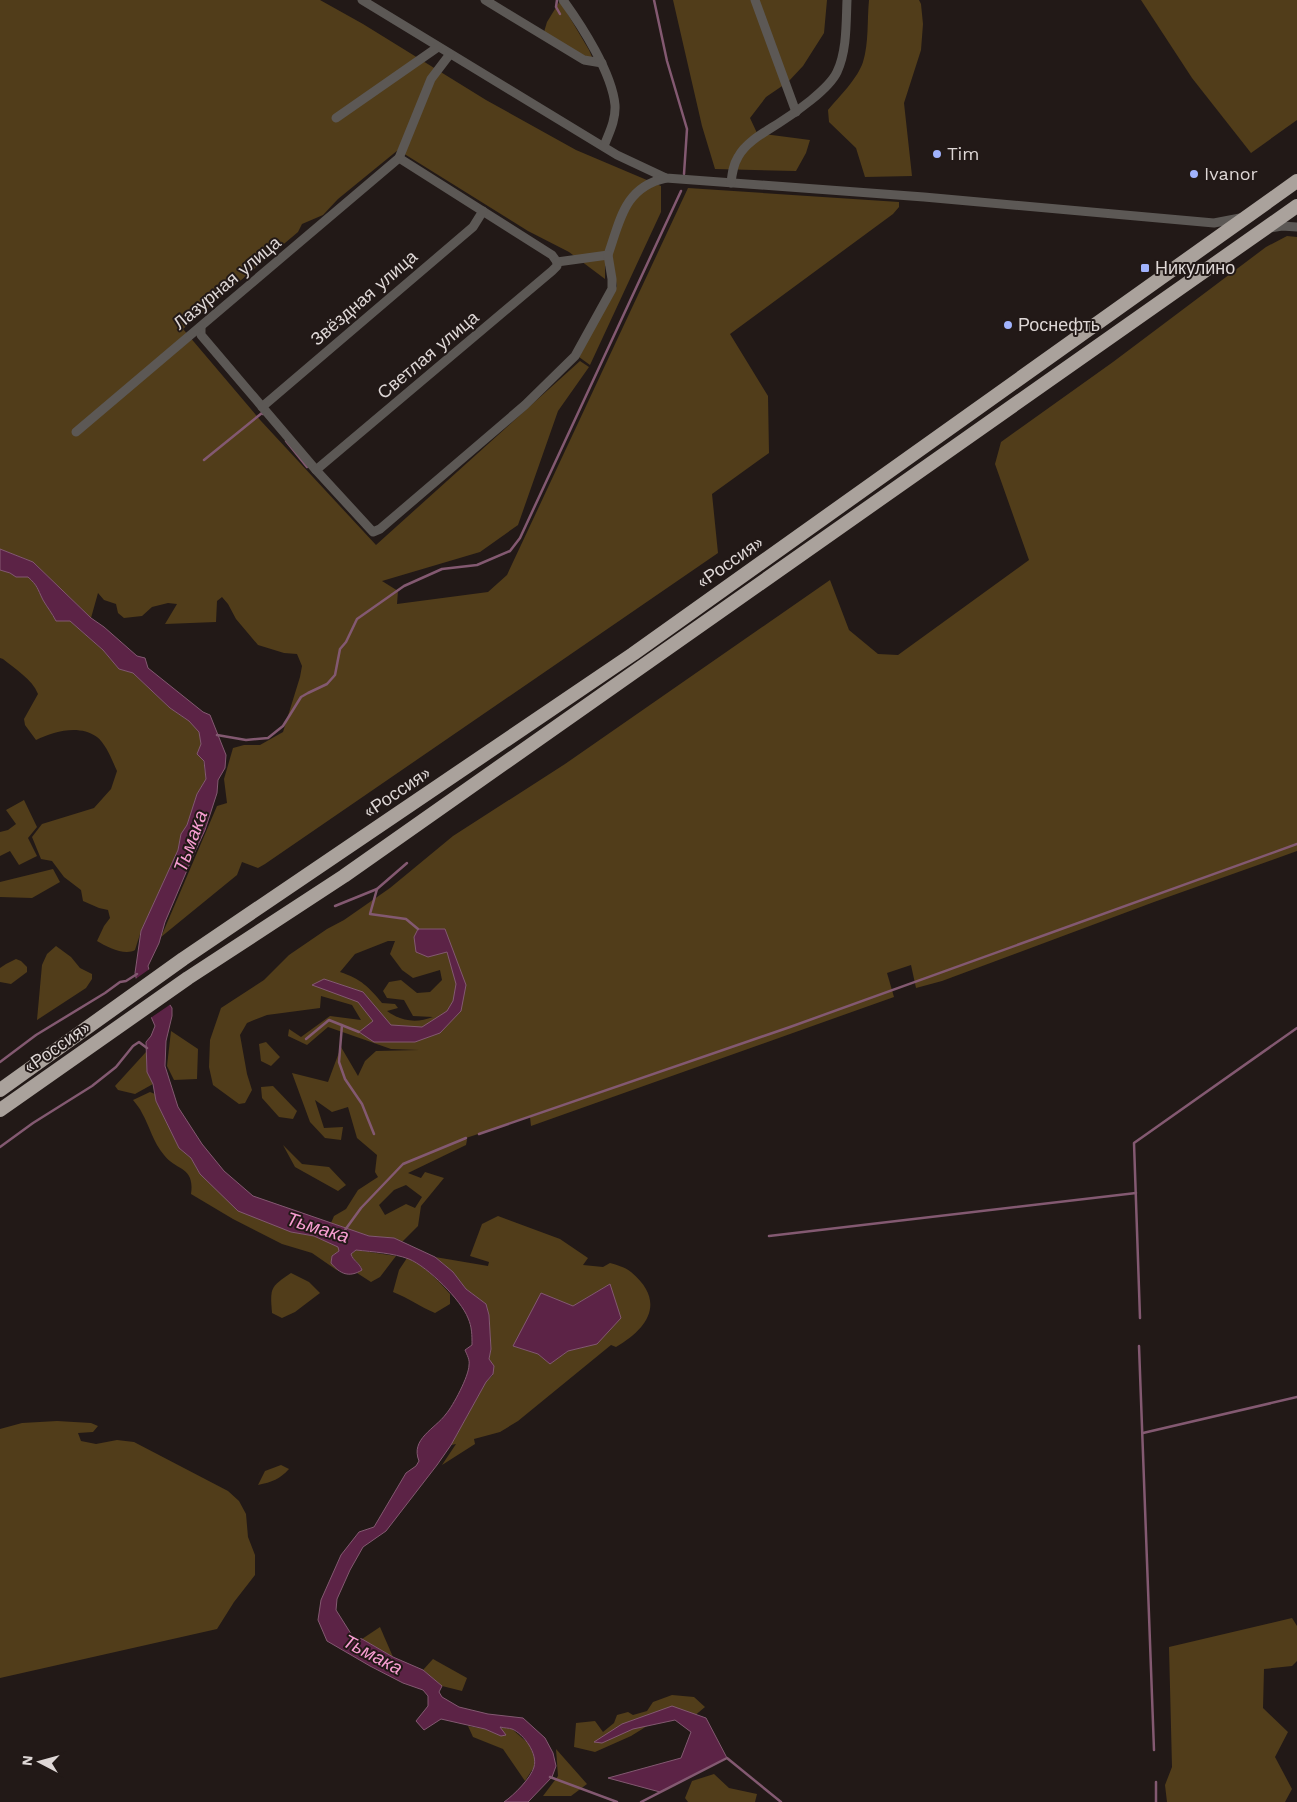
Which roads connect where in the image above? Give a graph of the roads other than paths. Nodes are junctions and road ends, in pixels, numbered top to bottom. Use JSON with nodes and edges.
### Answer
{"nodes":[{"id":1,"x":362,"y":0,"type":"edge"},
{"id":2,"x":485,"y":0,"type":"edge"},
{"id":3,"x":563,"y":0,"type":"edge"},
{"id":4,"x":755,"y":0,"type":"edge"},
{"id":5,"x":847,"y":0,"type":"edge"},
{"id":6,"x":438,"y":47,"type":"junction"},
{"id":7,"x":450,"y":54,"type":"junction"},
{"id":8,"x":602,"y":63,"type":"junction"},
{"id":9,"x":796,"y":112,"type":"junction"},
{"id":10,"x":336,"y":118,"type":"dead end"},
{"id":11,"x":604,"y":146,"type":"junction"},
{"id":12,"x":399,"y":158,"type":"junction"},
{"id":13,"x":666,"y":178,"type":"junction"},
{"id":14,"x":1297,"y":181,"type":"edge"},
{"id":15,"x":731,"y":183,"type":"junction"},
{"id":16,"x":1297,"y":206,"type":"edge"},
{"id":17,"x":483,"y":211,"type":"junction"},
{"id":18,"x":1246,"y":216,"type":"junction"},
{"id":19,"x":1297,"y":227,"type":"edge"},
{"id":20,"x":1266,"y":229,"type":"junction"},
{"id":21,"x":608,"y":255,"type":"junction"},
{"id":22,"x":557,"y":262,"type":"junction"},
{"id":23,"x":201,"y":328,"type":"junction"},
{"id":24,"x":262,"y":407,"type":"junction"},
{"id":25,"x":76,"y":432,"type":"dead end"},
{"id":26,"x":316,"y":470,"type":"junction"},
{"id":27,"x":1,"y":1089,"type":"edge"},
{"id":28,"x":0,"y":1110,"type":"edge"}],
"edges":[{"from":1,"to":6,"type":"street"},
{"from":2,"to":8,"type":"street"},
{"from":3,"to":8,"type":"street"},
{"from":4,"to":9,"type":"street"},
{"from":5,"to":9,"type":"street"},
{"from":6,"to":7,"type":"street"},
{"from":6,"to":10,"type":"street"},
{"from":7,"to":11,"type":"street"},
{"from":7,"to":12,"type":"street"},
{"from":8,"to":11,"type":"street"},
{"from":9,"to":15,"type":"street"},
{"from":11,"to":13,"type":"street"},
{"from":12,"to":17,"type":"street"},
{"from":12,"to":23,"type":"street","name":"Лазурная улица"},
{"from":13,"to":15,"type":"street"},
{"from":13,"to":21,"type":"street"},
{"from":14,"to":18,"type":"highway","name":"«Россия»"},
{"from":15,"to":18,"type":"street"},
{"from":16,"to":20,"type":"highway","name":"«Россия»"},
{"from":17,"to":22,"type":"street"},
{"from":17,"to":24,"type":"street","name":"Звёздная улица"},
{"from":18,"to":27,"type":"highway","name":"«Россия»"},
{"from":19,"to":20,"type":"street"},
{"from":20,"to":28,"type":"highway","name":"«Россия»"},
{"from":21,"to":22,"type":"street"},
{"from":21,"to":26,"type":"street"},
{"from":22,"to":26,"type":"street","name":"Светлая улица"},
{"from":23,"to":24,"type":"street"},
{"from":23,"to":25,"type":"street","name":"Лазурная улица"},
{"from":24,"to":26,"type":"street"}]}
